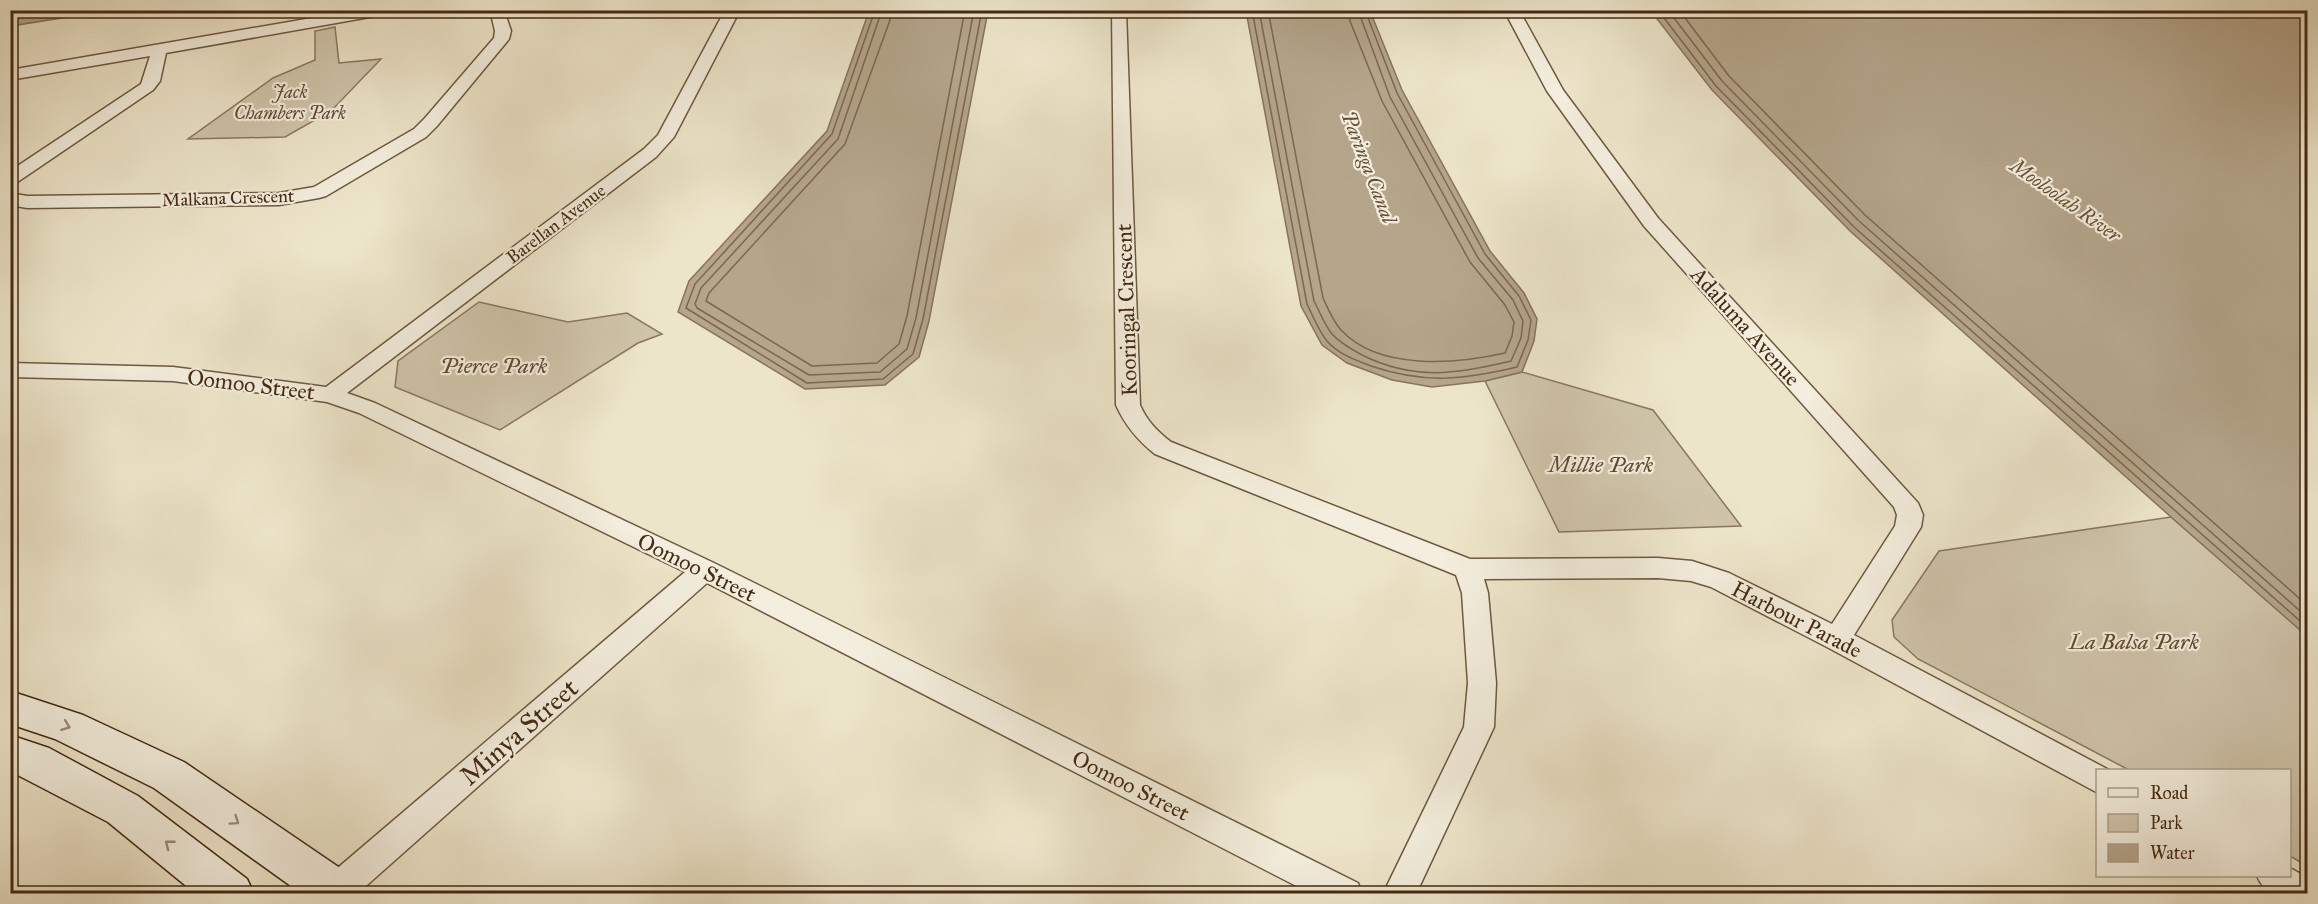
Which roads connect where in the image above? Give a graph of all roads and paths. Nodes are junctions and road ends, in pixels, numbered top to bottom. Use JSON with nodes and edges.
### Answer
{"nodes":[{"id":1,"x":387,"y":10,"type":"edge"},
{"id":2,"x":497,"y":10,"type":"edge"},
{"id":3,"x":733,"y":10,"type":"edge"},
{"id":4,"x":1119,"y":10,"type":"edge"},
{"id":5,"x":1511,"y":10,"type":"edge"},
{"id":6,"x":159,"y":49,"type":"junction"},
{"id":7,"x":10,"y":75,"type":"edge"},
{"id":8,"x":10,"y":179,"type":"edge"},
{"id":9,"x":10,"y":199,"type":"edge"},
{"id":10,"x":10,"y":370,"type":"edge"},
{"id":11,"x":330,"y":394,"type":"junction"},
{"id":12,"x":1468,"y":569,"type":"junction"},
{"id":13,"x":705,"y":570,"type":"junction"},
{"id":14,"x":1837,"y":639,"type":"junction"},
{"id":15,"x":10,"y":707,"type":"edge"},
{"id":16,"x":10,"y":753,"type":"edge"},
{"id":17,"x":2096,"y":779,"type":"edge"},
{"id":18,"x":2275,"y":877,"type":"edge"},
{"id":19,"x":336,"y":893,"type":"edge"},
{"id":20,"x":231,"y":894,"type":"edge"},
{"id":21,"x":1347,"y":894,"type":"edge"},
{"id":22,"x":1399,"y":894,"type":"edge"},
{"id":23,"x":2306,"y":894,"type":"edge"}],
"edges":[{"from":1,"to":6,"type":"street"},
{"from":2,"to":9,"type":"street","name":"Malkana Crescent"},
{"from":3,"to":11,"type":"street","name":"Barellan Avenue"},
{"from":4,"to":12,"type":"street","name":"Kooringal Crescent"},
{"from":5,"to":14,"type":"street","name":"Adaluma Avenue"},
{"from":6,"to":7,"type":"street"},
{"from":6,"to":8,"type":"street"},
{"from":10,"to":11,"type":"street","name":"Oomoo Street"},
{"from":11,"to":13,"type":"street","name":"Oomoo Street"},
{"from":12,"to":14,"type":"street","name":"Harbour Parade"},
{"from":12,"to":22,"type":"street"},
{"from":13,"to":19,"type":"street","name":"Minya Street"},
{"from":13,"to":21,"type":"street","name":"Oomoo Street"},
{"from":14,"to":17,"type":"street","name":"Harbour Parade"},
{"from":15,"to":19,"type":"main road","one_way":true},
{"from":20,"to":16,"type":"main road","one_way":true},
{"from":18,"to":23,"type":"street"}]}
